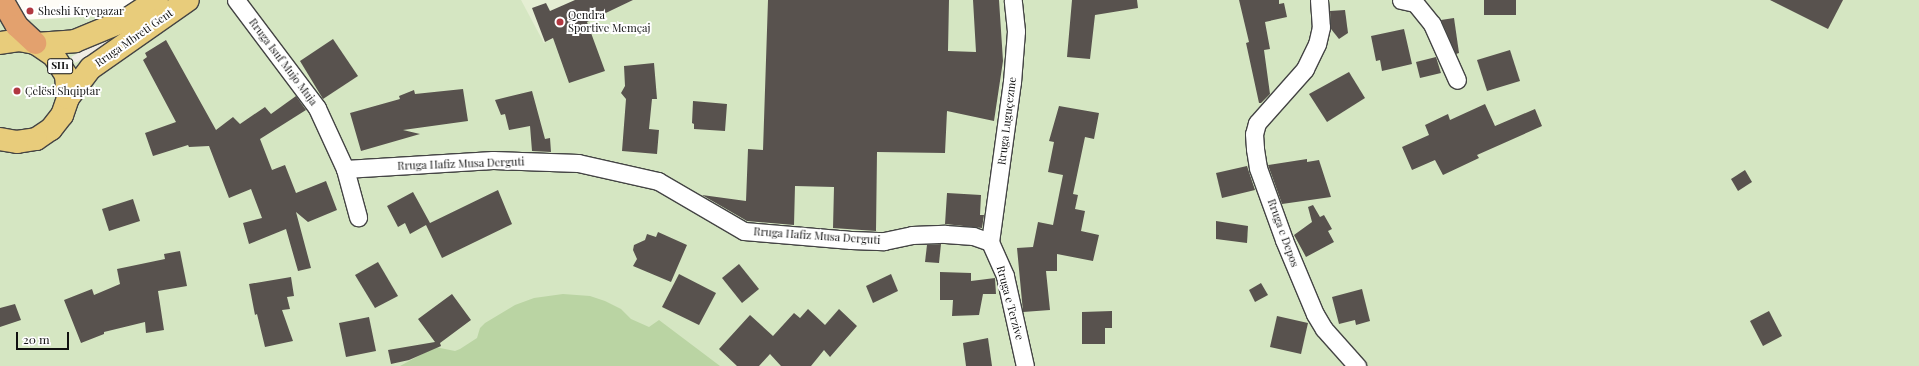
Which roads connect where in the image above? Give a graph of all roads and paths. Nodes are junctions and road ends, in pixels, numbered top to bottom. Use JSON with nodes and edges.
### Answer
{"nodes":[{"id":1,"x":2,"y":0,"type":"edge"},
{"id":2,"x":157,"y":0,"type":"edge"},
{"id":3,"x":188,"y":0,"type":"edge"},
{"id":4,"x":236,"y":0,"type":"edge"},
{"id":5,"x":1013,"y":0,"type":"edge"},
{"id":6,"x":1319,"y":0,"type":"edge"},
{"id":7,"x":1401,"y":0,"type":"edge"},
{"id":8,"x":0,"y":43,"type":"edge"},
{"id":9,"x":35,"y":43,"type":"junction"},
{"id":10,"x":1457,"y":80,"type":"dead end"},
{"id":11,"x":68,"y":98,"type":"junction"},
{"id":12,"x":0,"y":139,"type":"edge"},
{"id":13,"x":345,"y":169,"type":"junction"},
{"id":14,"x":358,"y":217,"type":"dead end"},
{"id":15,"x":990,"y":242,"type":"junction"},
{"id":16,"x":1026,"y":366,"type":"edge"},
{"id":17,"x":1357,"y":366,"type":"edge"}],
"edges":[{"from":1,"to":9,"type":"highway"},
{"from":2,"to":9,"type":"main road","name":"Rruga Mbreti Gent","number":"SH1"},
{"from":3,"to":11,"type":"main road","name":"Rruga Mbreti Gent","number":"SH1"},
{"from":4,"to":13,"type":"street","name":"Rruga Isuf Mujo Muja"},
{"from":5,"to":15,"type":"street","name":"Rruga Luguçezme"},
{"from":6,"to":17,"type":"street","name":"Rruga e Depos"},
{"from":7,"to":10,"type":"street"},
{"from":8,"to":9,"type":"main road","name":"Rruga Mbreti Gent","number":"SH1"},
{"from":9,"to":11,"type":"main road","name":"Rruga Mbreti Gent","number":"SH1"},
{"from":11,"to":12,"type":"main road","name":"Rruga Mbreti Gent","number":"SH1"},
{"from":13,"to":14,"type":"street","name":"Rruga Isuf Mujo Muja"},
{"from":13,"to":15,"type":"street","name":"Rruga Hafiz Musa Derguti"},
{"from":15,"to":16,"type":"street","name":"Rruga e Terzive"}]}
